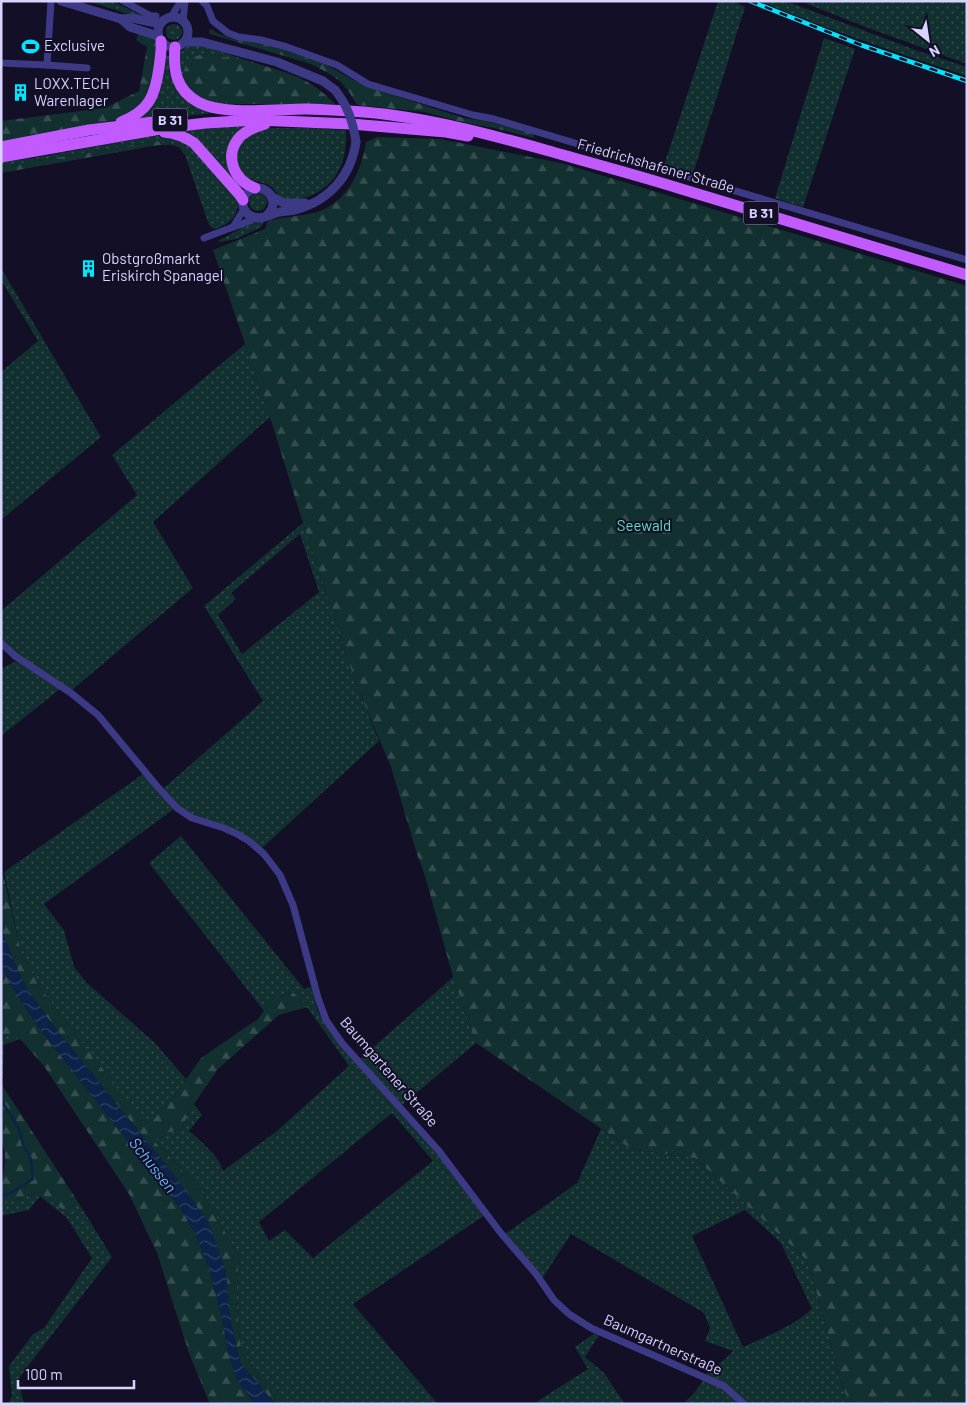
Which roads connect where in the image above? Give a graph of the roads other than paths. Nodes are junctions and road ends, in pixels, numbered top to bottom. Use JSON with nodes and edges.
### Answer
{"nodes":[{"id":1,"x":51,"y":1,"type":"edge"},
{"id":2,"x":61,"y":1,"type":"edge"},
{"id":3,"x":124,"y":1,"type":"edge"},
{"id":4,"x":181,"y":1,"type":"edge"},
{"id":5,"x":185,"y":1,"type":"edge"},
{"id":6,"x":202,"y":1,"type":"edge"},
{"id":7,"x":171,"y":17,"type":"junction"},
{"id":8,"x":121,"y":19,"type":"junction"},
{"id":9,"x":158,"y":20,"type":"junction"},
{"id":10,"x":183,"y":21,"type":"junction"},
{"id":11,"x":188,"y":33,"type":"junction"},
{"id":12,"x":160,"y":38,"type":"junction"},
{"id":13,"x":202,"y":42,"type":"junction"},
{"id":14,"x":180,"y":44,"type":"junction"},
{"id":15,"x":1,"y":63,"type":"edge"},
{"id":16,"x":47,"y":65,"type":"junction"},
{"id":17,"x":87,"y":68,"type":"dead end"},
{"id":18,"x":252,"y":110,"type":"junction"},
{"id":19,"x":301,"y":122,"type":"junction"},
{"id":20,"x":89,"y":130,"type":"junction"},
{"id":21,"x":135,"y":135,"type":"junction"},
{"id":22,"x":509,"y":140,"type":"junction"},
{"id":23,"x":1,"y":147,"type":"edge"},
{"id":24,"x":1,"y":157,"type":"edge"},
{"id":25,"x":255,"y":188,"type":"junction"},
{"id":26,"x":272,"y":197,"type":"junction"},
{"id":27,"x":312,"y":203,"type":"junction"},
{"id":28,"x":244,"y":205,"type":"junction"},
{"id":29,"x":266,"y":215,"type":"junction"},
{"id":30,"x":255,"y":218,"type":"junction"},
{"id":31,"x":233,"y":227,"type":"junction"},
{"id":32,"x":204,"y":238,"type":"dead end"},
{"id":33,"x":967,"y":260,"type":"edge"},
{"id":34,"x":967,"y":274,"type":"edge"},
{"id":35,"x":1,"y":643,"type":"edge"},
{"id":36,"x":569,"y":1314,"type":"joint"},
{"id":37,"x":744,"y":1404,"type":"edge"}],
"edges":[{"from":1,"to":16,"type":"street"},
{"from":2,"to":8,"type":"street"},
{"from":3,"to":9,"type":"street"},
{"from":4,"to":7,"type":"street"},
{"from":5,"to":10,"type":"street"},
{"from":6,"to":33,"type":"street"},
{"from":7,"to":9,"type":"street"},
{"from":7,"to":10,"type":"street"},
{"from":8,"to":9,"type":"street"},
{"from":8,"to":12,"type":"street"},
{"from":9,"to":12,"type":"street"},
{"from":10,"to":11,"type":"street"},
{"from":11,"to":13,"type":"street"},
{"from":11,"to":14,"type":"street"},
{"from":12,"to":14,"type":"street"},
{"from":12,"to":20,"type":"main road"},
{"from":13,"to":14,"type":"street"},
{"from":13,"to":27,"type":"street","bridge":true},
{"from":14,"to":18,"type":"main road"},
{"from":15,"to":16,"type":"street"},
{"from":16,"to":17,"type":"street"},
{"from":18,"to":20,"type":"main road","number":"B 31"},
{"from":18,"to":22,"type":"main road","number":"B 31"},
{"from":19,"to":21,"type":"main road","number":"B 31"},
{"from":19,"to":22,"type":"main road","number":"B 31"},
{"from":19,"to":25,"type":"main road"},
{"from":20,"to":23,"type":"main road","number":"B 31"},
{"from":21,"to":24,"type":"main road","number":"B 31"},
{"from":21,"to":28,"type":"main road"},
{"from":22,"to":34,"type":"main road","name":"Friedrichshafener Straße","number":"B 31"},
{"from":25,"to":26,"type":"street"},
{"from":25,"to":28,"type":"street"},
{"from":26,"to":27,"type":"street"},
{"from":26,"to":29,"type":"street"},
{"from":27,"to":29,"type":"street"},
{"from":28,"to":30,"type":"street"},
{"from":28,"to":31,"type":"street"},
{"from":29,"to":30,"type":"street"},
{"from":30,"to":31,"type":"street"},
{"from":31,"to":32,"type":"street"},
{"from":35,"to":36,"type":"street","name":"Baumgartener Straße"},
{"from":36,"to":37,"type":"street","name":"Baumgartnerstraße"}]}
